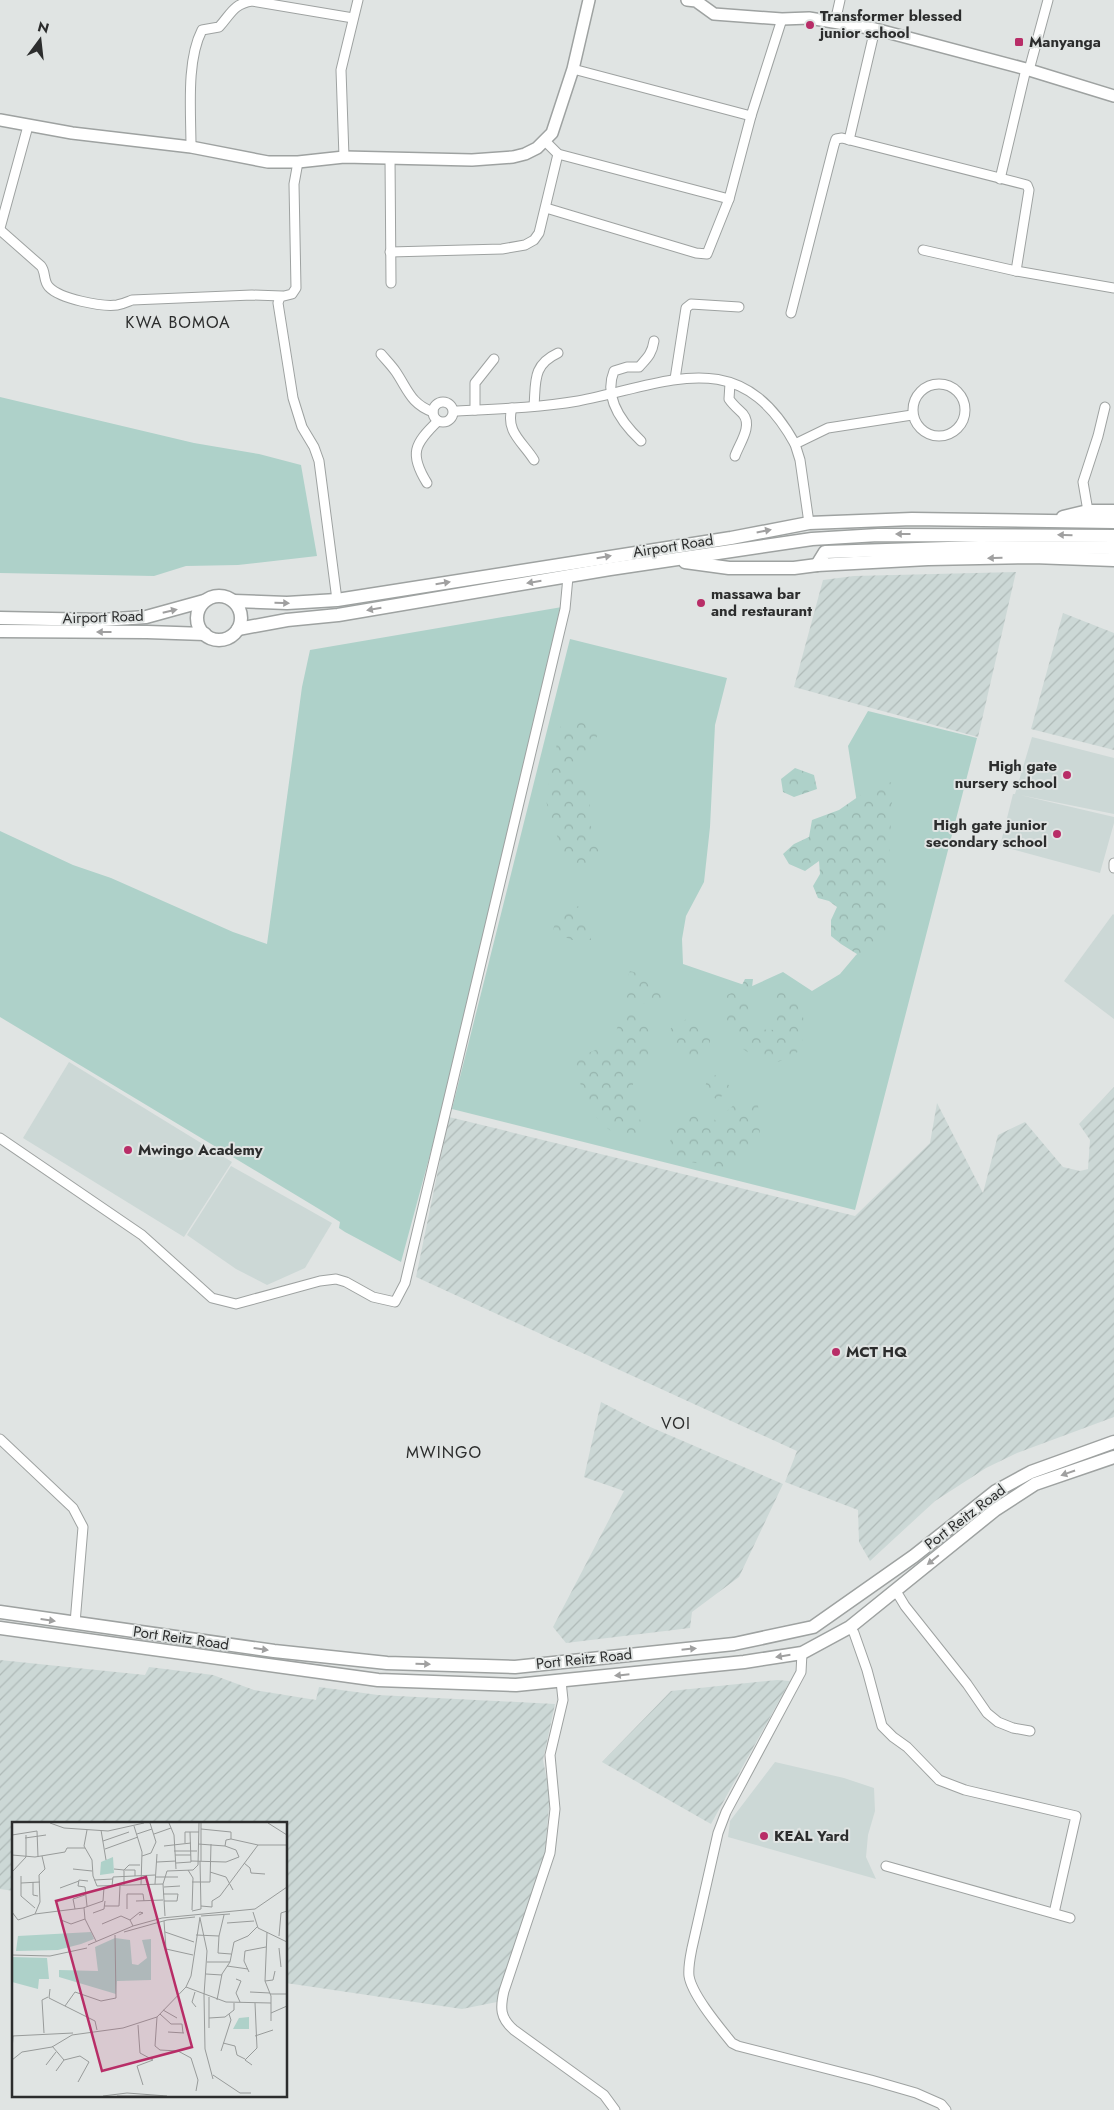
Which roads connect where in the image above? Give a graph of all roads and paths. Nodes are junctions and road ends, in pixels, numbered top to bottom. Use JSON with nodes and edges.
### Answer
{"nodes":[{"id":1,"x":358,"y":0,"type":"edge"},
{"id":2,"x":589,"y":0,"type":"edge"},
{"id":3,"x":693,"y":0,"type":"edge"},
{"id":4,"x":840,"y":0,"type":"edge"},
{"id":5,"x":1048,"y":0,"type":"edge"},
{"id":6,"x":353,"y":18,"type":"junction"},
{"id":7,"x":782,"y":19,"type":"junction"},
{"id":8,"x":834,"y":22,"type":"junction"},
{"id":9,"x":875,"y":29,"type":"junction"},
{"id":10,"x":573,"y":69,"type":"junction"},
{"id":11,"x":1028,"y":70,"type":"junction"},
{"id":12,"x":1114,"y":96,"type":"edge"},
{"id":13,"x":752,"y":116,"type":"junction"},
{"id":14,"x":0,"y":120,"type":"edge"},
{"id":15,"x":28,"y":126,"type":"junction"},
{"id":16,"x":849,"y":140,"type":"junction"},
{"id":17,"x":545,"y":141,"type":"junction"},
{"id":18,"x":191,"y":147,"type":"junction"},
{"id":19,"x":558,"y":154,"type":"junction"},
{"id":20,"x":344,"y":157,"type":"junction"},
{"id":21,"x":390,"y":158,"type":"junction"},
{"id":22,"x":298,"y":162,"type":"junction"},
{"id":23,"x":1000,"y":180,"type":"junction"},
{"id":24,"x":729,"y":199,"type":"junction"},
{"id":25,"x":546,"y":208,"type":"junction"},
{"id":26,"x":0,"y":229,"type":"edge"},
{"id":27,"x":923,"y":250,"type":"dead end"},
{"id":28,"x":390,"y":252,"type":"junction"},
{"id":29,"x":1016,"y":271,"type":"junction"},
{"id":30,"x":391,"y":283,"type":"dead end"},
{"id":31,"x":1114,"y":288,"type":"edge"},
{"id":32,"x":282,"y":296,"type":"junction"},
{"id":33,"x":739,"y":307,"type":"dead end"},
{"id":34,"x":791,"y":313,"type":"dead end"},
{"id":35,"x":654,"y":342,"type":"dead end"},
{"id":36,"x":558,"y":353,"type":"dead end"},
{"id":37,"x":381,"y":354,"type":"dead end"},
{"id":38,"x":494,"y":360,"type":"dead end"},
{"id":39,"x":675,"y":379,"type":"junction"},
{"id":40,"x":730,"y":382,"type":"junction"},
{"id":41,"x":610,"y":394,"type":"junction"},
{"id":42,"x":534,"y":406,"type":"junction"},
{"id":43,"x":1105,"y":407,"type":"dead end"},
{"id":44,"x":512,"y":408,"type":"junction"},
{"id":45,"x":475,"y":410,"type":"junction"},
{"id":46,"x":454,"y":411,"type":"junction"},
{"id":47,"x":433,"y":412,"type":"junction"},
{"id":48,"x":912,"y":415,"type":"junction"},
{"id":49,"x":438,"y":421,"type":"junction"},
{"id":50,"x":641,"y":441,"type":"dead end"},
{"id":51,"x":795,"y":444,"type":"junction"},
{"id":52,"x":734,"y":456,"type":"dead end"},
{"id":53,"x":534,"y":460,"type":"dead end"},
{"id":54,"x":427,"y":483,"type":"dead end"},
{"id":55,"x":1088,"y":510,"type":"junction"},
{"id":56,"x":1114,"y":511,"type":"edge"},
{"id":57,"x":1044,"y":521,"type":"junction"},
{"id":58,"x":1114,"y":522,"type":"edge"},
{"id":59,"x":809,"y":523,"type":"junction"},
{"id":60,"x":1114,"y":536,"type":"edge"},
{"id":61,"x":1114,"y":548,"type":"edge"},
{"id":62,"x":670,"y":560,"type":"junction"},
{"id":63,"x":1114,"y":560,"type":"edge"},
{"id":64,"x":817,"y":564,"type":"junction"},
{"id":65,"x":568,"y":577,"type":"junction"},
{"id":66,"x":337,"y":600,"type":"junction"},
{"id":67,"x":204,"y":601,"type":"junction"},
{"id":68,"x":234,"y":601,"type":"junction"},
{"id":69,"x":0,"y":618,"type":"edge"},
{"id":70,"x":238,"y":629,"type":"junction"},
{"id":71,"x":0,"y":631,"type":"edge"},
{"id":72,"x":205,"y":634,"type":"junction"},
{"id":73,"x":1114,"y":863,"type":"edge"},
{"id":74,"x":1114,"y":868,"type":"edge"},
{"id":75,"x":0,"y":1138,"type":"edge"},
{"id":76,"x":0,"y":1439,"type":"edge"},
{"id":77,"x":1114,"y":1442,"type":"edge"},
{"id":78,"x":1114,"y":1456,"type":"edge"},
{"id":79,"x":894,"y":1591,"type":"junction"},
{"id":80,"x":0,"y":1612,"type":"edge"},
{"id":81,"x":74,"y":1624,"type":"junction"},
{"id":82,"x":850,"y":1627,"type":"junction"},
{"id":83,"x":0,"y":1628,"type":"edge"},
{"id":84,"x":802,"y":1653,"type":"junction"},
{"id":85,"x":561,"y":1681,"type":"junction"},
{"id":86,"x":1030,"y":1731,"type":"dead end"},
{"id":87,"x":886,"y":1866,"type":"dead end"},
{"id":88,"x":1054,"y":1913,"type":"junction"},
{"id":89,"x":1070,"y":1918,"type":"dead end"},
{"id":90,"x":616,"y":2110,"type":"edge"},
{"id":91,"x":946,"y":2110,"type":"edge"}],
"edges":[{"from":1,"to":6,"type":"street"},
{"from":2,"to":10,"type":"street"},
{"from":3,"to":7,"type":"street"},
{"from":4,"to":8,"type":"street"},
{"from":5,"to":11,"type":"street"},
{"from":6,"to":18,"type":"street"},
{"from":6,"to":20,"type":"street"},
{"from":7,"to":8,"type":"street"},
{"from":7,"to":13,"type":"street"},
{"from":8,"to":9,"type":"street"},
{"from":9,"to":11,"type":"street"},
{"from":9,"to":16,"type":"street"},
{"from":10,"to":13,"type":"street"},
{"from":10,"to":17,"type":"street"},
{"from":11,"to":12,"type":"street"},
{"from":11,"to":23,"type":"street"},
{"from":13,"to":24,"type":"street"},
{"from":14,"to":15,"type":"street"},
{"from":15,"to":18,"type":"street"},
{"from":15,"to":26,"type":"street"},
{"from":16,"to":23,"type":"street"},
{"from":16,"to":34,"type":"street"},
{"from":17,"to":19,"type":"street"},
{"from":17,"to":21,"type":"street"},
{"from":18,"to":22,"type":"street"},
{"from":19,"to":24,"type":"street"},
{"from":19,"to":25,"type":"street"},
{"from":20,"to":21,"type":"street"},
{"from":20,"to":22,"type":"street"},
{"from":21,"to":28,"type":"street"},
{"from":22,"to":32,"type":"street"},
{"from":23,"to":29,"type":"street"},
{"from":24,"to":25,"type":"street"},
{"from":25,"to":28,"type":"street"},
{"from":26,"to":32,"type":"street"},
{"from":27,"to":29,"type":"street"},
{"from":28,"to":30,"type":"street"},
{"from":29,"to":31,"type":"street"},
{"from":32,"to":66,"type":"street"},
{"from":33,"to":39,"type":"street"},
{"from":35,"to":41,"type":"street"},
{"from":36,"to":42,"type":"street"},
{"from":37,"to":47,"type":"street"},
{"from":38,"to":45,"type":"street"},
{"from":39,"to":40,"type":"street"},
{"from":39,"to":41,"type":"street"},
{"from":40,"to":51,"type":"street"},
{"from":40,"to":52,"type":"street"},
{"from":41,"to":42,"type":"street"},
{"from":41,"to":50,"type":"street"},
{"from":42,"to":44,"type":"street"},
{"from":43,"to":55,"type":"street"},
{"from":44,"to":45,"type":"street"},
{"from":44,"to":53,"type":"street"},
{"from":45,"to":46,"type":"street"},
{"from":46,"to":47,"type":"street"},
{"from":46,"to":49,"type":"street"},
{"from":47,"to":49,"type":"street"},
{"from":48,"to":48,"type":"street"},
{"from":48,"to":51,"type":"street"},
{"from":49,"to":54,"type":"street"},
{"from":51,"to":59,"type":"street"},
{"from":55,"to":56,"type":"main road"},
{"from":55,"to":57,"type":"main road"},
{"from":57,"to":58,"type":"main road","name":"Airport Road"},
{"from":57,"to":59,"type":"main road","name":"Airport Road"},
{"from":66,"to":59,"type":"main road","name":"Airport Road","one_way":true},
{"from":60,"to":62,"type":"main road","name":"Airport Road","one_way":true},
{"from":61,"to":64,"type":"main road"},
{"from":62,"to":64,"type":"main road"},
{"from":62,"to":65,"type":"main road","name":"Airport Road"},
{"from":63,"to":64,"type":"main road","one_way":true},
{"from":65,"to":70,"type":"main road","name":"Airport Road","one_way":true},
{"from":65,"to":75,"type":"street"},
{"from":68,"to":66,"type":"main road","name":"Airport Road","one_way":true},
{"from":67,"to":68,"type":"main road"},
{"from":69,"to":67,"type":"main road","name":"Airport Road","one_way":true},
{"from":67,"to":72,"type":"main road"},
{"from":68,"to":70,"type":"main road"},
{"from":70,"to":72,"type":"main road"},
{"from":72,"to":71,"type":"main road","name":"Airport Road","one_way":true},
{"from":73,"to":74,"type":"street"},
{"from":76,"to":81,"type":"street"},
{"from":81,"to":77,"type":"main road","name":"Port Reitz Road","one_way":true},
{"from":78,"to":79,"type":"main road","one_way":true},
{"from":79,"to":82,"type":"main road"},
{"from":79,"to":86,"type":"street"},
{"from":80,"to":81,"type":"main road","name":"Port Reitz Road","one_way":true},
{"from":82,"to":84,"type":"main road"},
{"from":82,"to":88,"type":"street"},
{"from":83,"to":85,"type":"main road"},
{"from":84,"to":85,"type":"main road","one_way":true},
{"from":84,"to":91,"type":"street"},
{"from":85,"to":90,"type":"street"},
{"from":87,"to":88,"type":"street"},
{"from":88,"to":89,"type":"street"}]}
